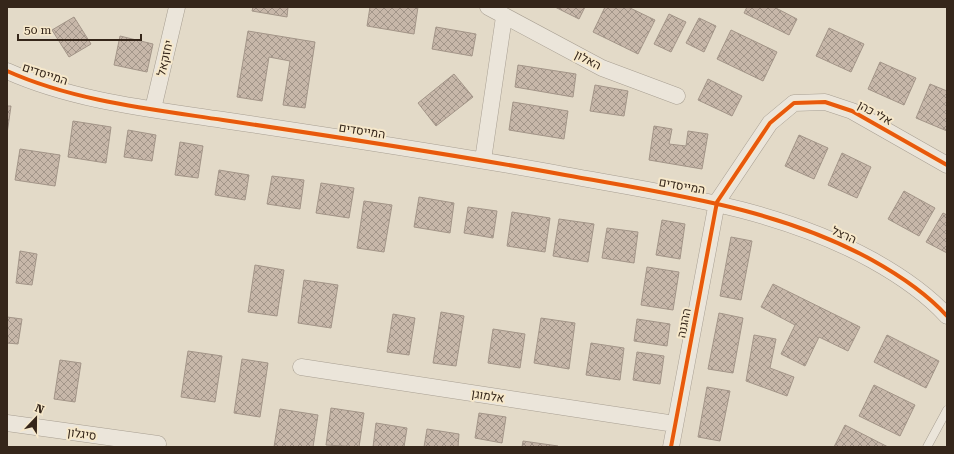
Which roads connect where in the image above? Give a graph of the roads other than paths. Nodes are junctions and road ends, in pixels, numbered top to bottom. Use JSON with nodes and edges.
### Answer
{"nodes":[{"id":1,"x":177,"y":7,"type":"edge"},
{"id":2,"x":488,"y":7,"type":"edge"},
{"id":3,"x":504,"y":17,"type":"junction"},
{"id":4,"x":7,"y":71,"type":"edge"},
{"id":5,"x":676,"y":96,"type":"dead end"},
{"id":6,"x":153,"y":109,"type":"junction"},
{"id":7,"x":483,"y":160,"type":"junction"},
{"id":8,"x":947,"y":165,"type":"edge"},
{"id":9,"x":717,"y":202,"type":"junction"},
{"id":10,"x":947,"y":316,"type":"edge"},
{"id":11,"x":300,"y":368,"type":"dead end"},
{"id":12,"x":947,"y":410,"type":"edge"},
{"id":13,"x":7,"y":423,"type":"edge"},
{"id":14,"x":675,"y":424,"type":"junction"},
{"id":15,"x":158,"y":444,"type":"dead end"},
{"id":16,"x":670,"y":447,"type":"edge"},
{"id":17,"x":927,"y":447,"type":"edge"}],
"edges":[{"from":1,"to":6,"type":"street","name":"יחזקאל"},
{"from":2,"to":3,"type":"street","name":"האלון"},
{"from":3,"to":5,"type":"street","name":"האלון"},
{"from":3,"to":7,"type":"street"},
{"from":4,"to":6,"type":"street","name":"המייסדים"},
{"from":6,"to":7,"type":"street","name":"המייסדים"},
{"from":7,"to":9,"type":"street","name":"המייסדים"},
{"from":8,"to":9,"type":"street","name":"אלי כהן"},
{"from":9,"to":10,"type":"street","name":"הרצל"},
{"from":9,"to":14,"type":"street","name":"ההגנה"},
{"from":11,"to":14,"type":"street","name":"אלמוגן"},
{"from":12,"to":17,"type":"lane"},
{"from":13,"to":15,"type":"street","name":"סיגלון"},
{"from":14,"to":16,"type":"street","name":"ההגנה"}]}
